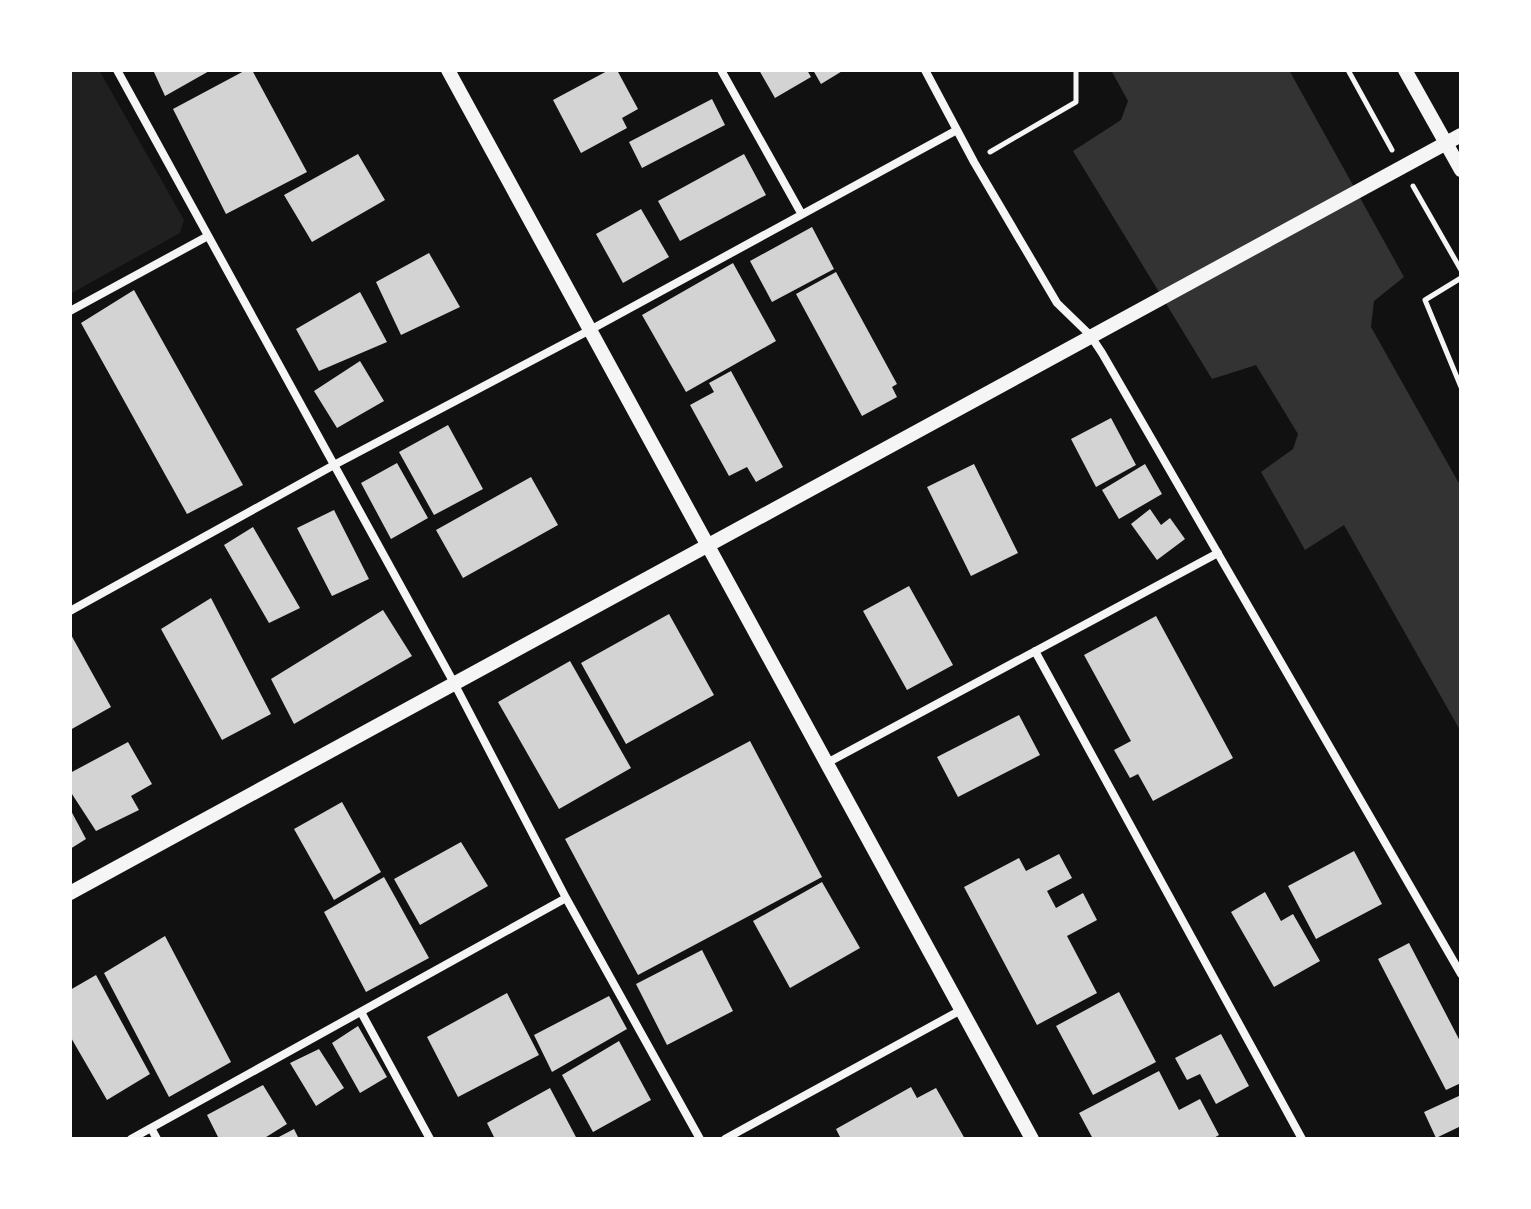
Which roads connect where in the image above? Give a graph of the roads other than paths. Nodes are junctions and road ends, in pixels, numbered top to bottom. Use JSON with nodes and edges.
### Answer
{"nodes":[{"id":1,"x":117,"y":70,"type":"edge"},
{"id":2,"x":448,"y":70,"type":"edge"},
{"id":3,"x":721,"y":70,"type":"edge"},
{"id":4,"x":925,"y":70,"type":"edge"},
{"id":5,"x":1405,"y":70,"type":"edge"},
{"id":6,"x":957,"y":130,"type":"junction"},
{"id":7,"x":1461,"y":135,"type":"edge"},
{"id":8,"x":1446,"y":144,"type":"junction"},
{"id":9,"x":1461,"y":170,"type":"edge"},
{"id":10,"x":801,"y":213,"type":"junction"},
{"id":11,"x":208,"y":236,"type":"junction"},
{"id":12,"x":70,"y":311,"type":"edge"},
{"id":13,"x":590,"y":330,"type":"junction"},
{"id":14,"x":1090,"y":335,"type":"junction"},
{"id":15,"x":334,"y":465,"type":"junction"},
{"id":16,"x":708,"y":545,"type":"junction"},
{"id":17,"x":1218,"y":553,"type":"junction"},
{"id":18,"x":70,"y":611,"type":"edge"},
{"id":19,"x":1035,"y":651,"type":"junction"},
{"id":20,"x":454,"y":683,"type":"junction"},
{"id":21,"x":825,"y":764,"type":"junction"},
{"id":22,"x":70,"y":893,"type":"edge"},
{"id":23,"x":566,"y":898,"type":"junction"},
{"id":24,"x":1461,"y":974,"type":"edge"},
{"id":25,"x":961,"y":1010,"type":"junction"},
{"id":26,"x":361,"y":1012,"type":"junction"},
{"id":27,"x":151,"y":1128,"type":"junction"},
{"id":28,"x":131,"y":1139,"type":"edge"},
{"id":29,"x":157,"y":1139,"type":"edge"},
{"id":30,"x":430,"y":1139,"type":"edge"},
{"id":31,"x":700,"y":1139,"type":"edge"},
{"id":32,"x":725,"y":1139,"type":"edge"},
{"id":33,"x":1032,"y":1139,"type":"edge"},
{"id":34,"x":1302,"y":1139,"type":"edge"}],
"edges":[{"from":1,"to":11,"type":"street"},
{"from":2,"to":13,"type":"street"},
{"from":3,"to":10,"type":"street"},
{"from":4,"to":6,"type":"street"},
{"from":5,"to":8,"type":"street"},
{"from":6,"to":10,"type":"street"},
{"from":6,"to":14,"type":"street"},
{"from":7,"to":8,"type":"street"},
{"from":8,"to":9,"type":"street"},
{"from":8,"to":14,"type":"street"},
{"from":10,"to":13,"type":"street"},
{"from":11,"to":12,"type":"street"},
{"from":11,"to":15,"type":"street"},
{"from":13,"to":15,"type":"street"},
{"from":13,"to":16,"type":"street"},
{"from":14,"to":16,"type":"street"},
{"from":14,"to":17,"type":"street"},
{"from":15,"to":18,"type":"street"},
{"from":15,"to":20,"type":"street"},
{"from":16,"to":20,"type":"street"},
{"from":16,"to":21,"type":"street"},
{"from":17,"to":19,"type":"street"},
{"from":17,"to":24,"type":"street"},
{"from":19,"to":21,"type":"street"},
{"from":19,"to":34,"type":"street"},
{"from":20,"to":22,"type":"street"},
{"from":20,"to":23,"type":"street"},
{"from":21,"to":25,"type":"street"},
{"from":23,"to":26,"type":"street"},
{"from":23,"to":31,"type":"street"},
{"from":25,"to":32,"type":"street"},
{"from":25,"to":33,"type":"street"},
{"from":26,"to":27,"type":"street"},
{"from":26,"to":30,"type":"street"},
{"from":27,"to":28,"type":"street"},
{"from":27,"to":29,"type":"street"}]}
